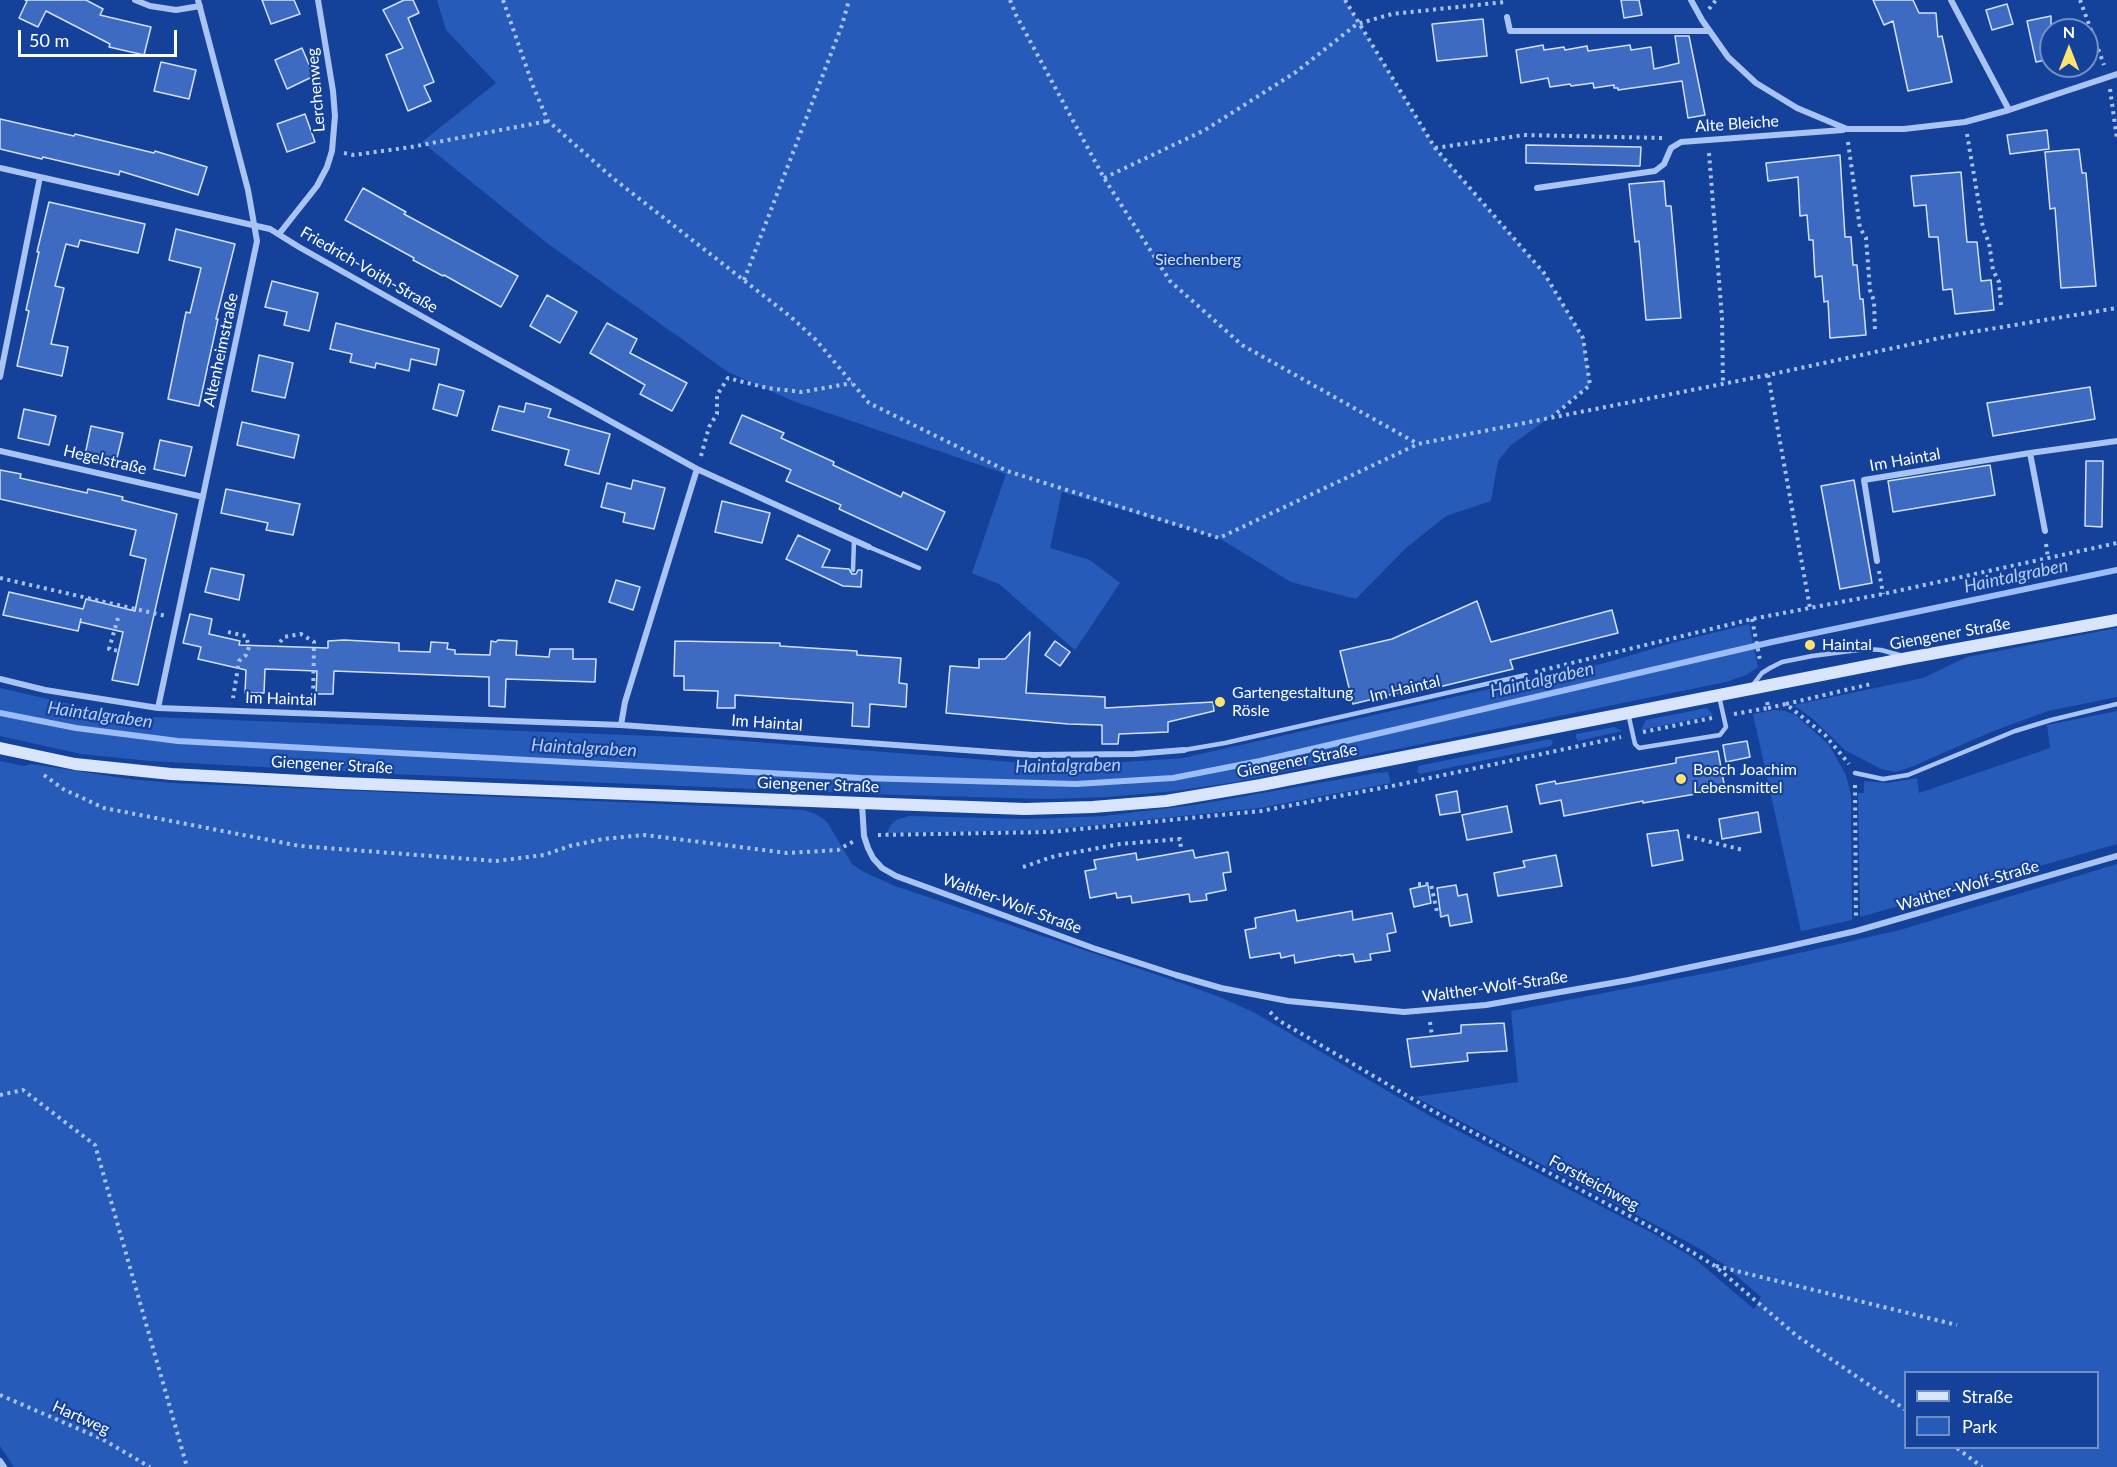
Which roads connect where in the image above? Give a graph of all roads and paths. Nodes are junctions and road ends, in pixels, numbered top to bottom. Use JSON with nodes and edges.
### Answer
{"nodes":[{"id":1,"x":135,"y":0,"type":"edge"},
{"id":2,"x":318,"y":0,"type":"edge"},
{"id":3,"x":503,"y":0,"type":"edge"},
{"id":4,"x":849,"y":0,"type":"edge"},
{"id":5,"x":1010,"y":0,"type":"edge"},
{"id":6,"x":1344,"y":0,"type":"edge"},
{"id":7,"x":1691,"y":0,"type":"edge"},
{"id":8,"x":1951,"y":0,"type":"edge"},
{"id":9,"x":199,"y":3,"type":"edge"},
{"id":10,"x":1508,"y":17,"type":"joint"},
{"id":11,"x":1357,"y":24,"type":"junction"},
{"id":12,"x":1709,"y":31,"type":"junction"},
{"id":13,"x":2117,"y":74,"type":"edge"},
{"id":14,"x":2009,"y":110,"type":"junction"},
{"id":15,"x":548,"y":121,"type":"junction"},
{"id":16,"x":1965,"y":122,"type":"junction"},
{"id":17,"x":1846,"y":129,"type":"junction"},
{"id":18,"x":1708,"y":140,"type":"junction"},
{"id":19,"x":1681,"y":142,"type":"junction"},
{"id":20,"x":1435,"y":148,"type":"junction"},
{"id":21,"x":354,"y":155,"type":"dead end"},
{"id":22,"x":0,"y":168,"type":"edge"},
{"id":23,"x":40,"y":177,"type":"junction"},
{"id":24,"x":1104,"y":178,"type":"junction"},
{"id":25,"x":1537,"y":188,"type":"dead end"},
{"id":26,"x":255,"y":224,"type":"junction"},
{"id":27,"x":279,"y":234,"type":"junction"},
{"id":28,"x":744,"y":280,"type":"junction"},
{"id":29,"x":2001,"y":305,"type":"dead end"},
{"id":30,"x":2117,"y":308,"type":"edge"},
{"id":31,"x":1875,"y":331,"type":"dead end"},
{"id":32,"x":1768,"y":375,"type":"junction"},
{"id":33,"x":0,"y":377,"type":"edge"},
{"id":34,"x":853,"y":383,"type":"junction"},
{"id":35,"x":1723,"y":384,"type":"junction"},
{"id":36,"x":1549,"y":418,"type":"junction"},
{"id":37,"x":2117,"y":441,"type":"edge"},
{"id":38,"x":1418,"y":444,"type":"junction"},
{"id":39,"x":0,"y":450,"type":"edge"},
{"id":40,"x":2030,"y":453,"type":"junction"},
{"id":41,"x":697,"y":469,"type":"junction"},
{"id":42,"x":203,"y":496,"type":"junction"},
{"id":43,"x":2045,"y":531,"type":"dead end"},
{"id":44,"x":854,"y":540,"type":"junction"},
{"id":45,"x":2117,"y":543,"type":"edge"},
{"id":46,"x":869,"y":547,"type":"joint"},
{"id":47,"x":1877,"y":561,"type":"joint"},
{"id":48,"x":919,"y":568,"type":"dead end"},
{"id":49,"x":853,"y":570,"type":"dead end"},
{"id":50,"x":0,"y":578,"type":"edge"},
{"id":51,"x":1883,"y":594,"type":"junction"},
{"id":52,"x":1810,"y":608,"type":"junction"},
{"id":53,"x":118,"y":618,"type":"dead end"},
{"id":54,"x":177,"y":618,"type":"junction"},
{"id":55,"x":1752,"y":619,"type":"junction"},
{"id":56,"x":2117,"y":620,"type":"edge"},
{"id":57,"x":228,"y":632,"type":"dead end"},
{"id":58,"x":280,"y":642,"type":"dead end"},
{"id":59,"x":118,"y":651,"type":"dead end"},
{"id":60,"x":1908,"y":658,"type":"junction"},
{"id":61,"x":1760,"y":662,"type":"dead end"},
{"id":62,"x":1526,"y":675,"type":"joint"},
{"id":63,"x":0,"y":679,"type":"edge"},
{"id":64,"x":1874,"y":683,"type":"dead end"},
{"id":65,"x":1749,"y":690,"type":"junction"},
{"id":66,"x":1719,"y":696,"type":"junction"},
{"id":67,"x":1786,"y":704,"type":"junction"},
{"id":68,"x":2117,"y":704,"type":"edge"},
{"id":69,"x":158,"y":708,"type":"junction"},
{"id":70,"x":1768,"y":708,"type":"dead end"},
{"id":71,"x":231,"y":711,"type":"junction"},
{"id":72,"x":1628,"y":713,"type":"junction"},
{"id":73,"x":313,"y":714,"type":"junction"},
{"id":74,"x":1724,"y":716,"type":"junction"},
{"id":75,"x":621,"y":725,"type":"junction"},
{"id":76,"x":1633,"y":734,"type":"junction"},
{"id":77,"x":0,"y":748,"type":"edge"},
{"id":78,"x":1184,"y":750,"type":"joint"},
{"id":79,"x":36,"y":770,"type":"dead end"},
{"id":80,"x":1856,"y":773,"type":"junction"},
{"id":81,"x":862,"y":803,"type":"junction"},
{"id":82,"x":864,"y":836,"type":"junction"},
{"id":83,"x":1687,"y":836,"type":"dead end"},
{"id":84,"x":1124,"y":844,"type":"junction"},
{"id":85,"x":1181,"y":848,"type":"dead end"},
{"id":86,"x":1743,"y":850,"type":"dead end"},
{"id":87,"x":1124,"y":851,"type":"dead end"},
{"id":88,"x":2117,"y":856,"type":"edge"},
{"id":89,"x":1023,"y":867,"type":"dead end"},
{"id":90,"x":1418,"y":884,"type":"dead end"},
{"id":91,"x":1441,"y":914,"type":"dead end"},
{"id":92,"x":1856,"y":931,"type":"junction"},
{"id":93,"x":1260,"y":996,"type":"junction"},
{"id":94,"x":0,"y":1095,"type":"edge"},
{"id":95,"x":1715,"y":1266,"type":"junction"},
{"id":96,"x":1957,"y":1325,"type":"dead end"},
{"id":97,"x":0,"y":1395,"type":"edge"},
{"id":98,"x":1904,"y":1409,"type":"edge"},
{"id":99,"x":1959,"y":1449,"type":"edge"},
{"id":100,"x":0,"y":1461,"type":"edge"},
{"id":101,"x":4,"y":1467,"type":"edge"},
{"id":102,"x":150,"y":1467,"type":"edge"},
{"id":103,"x":187,"y":1467,"type":"edge"},
{"id":104,"x":1983,"y":1467,"type":"edge"}],
"edges":[{"from":1,"to":9,"type":"street"},
{"from":2,"to":27,"type":"street","name":"Lerchenweg"},
{"from":3,"to":15,"type":"path"},
{"from":4,"to":28,"type":"path"},
{"from":5,"to":24,"type":"path"},
{"from":6,"to":11,"type":"path"},
{"from":7,"to":12,"type":"street","name":"Alte Bleiche"},
{"from":8,"to":14,"type":"street"},
{"from":9,"to":26,"type":"street","name":"Altenheimstraße"},
{"from":10,"to":11,"type":"path"},
{"from":10,"to":12,"type":"street"},
{"from":11,"to":20,"type":"path"},
{"from":11,"to":24,"type":"path"},
{"from":12,"to":17,"type":"street","name":"Alte Bleiche"},
{"from":13,"to":14,"type":"street","name":"Alte Bleiche"},
{"from":14,"to":16,"type":"street","name":"Alte Bleiche"},
{"from":15,"to":21,"type":"path"},
{"from":15,"to":28,"type":"path"},
{"from":16,"to":17,"type":"street","name":"Alte Bleiche"},
{"from":16,"to":29,"type":"path"},
{"from":17,"to":18,"type":"street","name":"Alte Bleiche"},
{"from":17,"to":31,"type":"path"},
{"from":18,"to":19,"type":"street","name":"Alte Bleiche"},
{"from":18,"to":35,"type":"path"},
{"from":19,"to":20,"type":"path"},
{"from":19,"to":25,"type":"street","name":"Alte Bleiche"},
{"from":20,"to":36,"type":"path"},
{"from":22,"to":23,"type":"street","name":"Friedrich-Voith-Straße"},
{"from":23,"to":26,"type":"street","name":"Friedrich-Voith-Straße"},
{"from":23,"to":33,"type":"street"},
{"from":24,"to":38,"type":"path"},
{"from":26,"to":27,"type":"street","name":"Friedrich-Voith-Straße"},
{"from":26,"to":42,"type":"street","name":"Altenheimstraße"},
{"from":27,"to":41,"type":"street","name":"Friedrich-Voith-Straße"},
{"from":28,"to":34,"type":"path"},
{"from":30,"to":32,"type":"path"},
{"from":32,"to":35,"type":"path"},
{"from":32,"to":52,"type":"path"},
{"from":34,"to":38,"type":"path"},
{"from":34,"to":41,"type":"path"},
{"from":35,"to":36,"type":"path"},
{"from":36,"to":38,"type":"path"},
{"from":37,"to":40,"type":"street","name":"Im Haintal"},
{"from":39,"to":42,"type":"street","name":"Hegelstraße"},
{"from":40,"to":43,"type":"street"},
{"from":40,"to":47,"type":"street","name":"Im Haintal"},
{"from":41,"to":44,"type":"street","name":"Friedrich-Voith-Straße"},
{"from":41,"to":75,"type":"street"},
{"from":42,"to":54,"type":"street","name":"Altenheimstraße"},
{"from":44,"to":46,"type":"street","name":"Friedrich-Voith-Straße"},
{"from":44,"to":49,"type":"lane"},
{"from":45,"to":51,"type":"path"},
{"from":46,"to":48,"type":"lane"},
{"from":47,"to":51,"type":"path"},
{"from":50,"to":54,"type":"path"},
{"from":51,"to":52,"type":"path"},
{"from":52,"to":55,"type":"path"},
{"from":53,"to":59,"type":"path"},
{"from":54,"to":69,"type":"street","name":"Altenheimstraße"},
{"from":55,"to":61,"type":"path"},
{"from":55,"to":62,"type":"path"},
{"from":56,"to":60,"type":"main road","name":"Giengener Straße"},
{"from":57,"to":71,"type":"path"},
{"from":58,"to":73,"type":"path"},
{"from":60,"to":65,"type":"main road","name":"Giengener Straße"},
{"from":60,"to":65,"type":"lane"},
{"from":62,"to":78,"type":"lane","name":"Im Haintal"},
{"from":63,"to":69,"type":"street","name":"Im Haintal"},
{"from":64,"to":67,"type":"path"},
{"from":65,"to":66,"type":"main road","name":"Giengener Straße"},
{"from":66,"to":72,"type":"main road","name":"Giengener Straße"},
{"from":66,"to":74,"type":"lane"},
{"from":67,"to":70,"type":"path"},
{"from":67,"to":80,"type":"path"},
{"from":68,"to":80,"type":"lane"},
{"from":69,"to":71,"type":"street","name":"Im Haintal"},
{"from":71,"to":73,"type":"street","name":"Im Haintal"},
{"from":72,"to":76,"type":"lane"},
{"from":72,"to":81,"type":"main road","name":"Giengener Straße"},
{"from":73,"to":75,"type":"street","name":"Im Haintal"},
{"from":74,"to":76,"type":"path"},
{"from":74,"to":76,"type":"lane"},
{"from":75,"to":78,"type":"street","name":"Im Haintal"},
{"from":77,"to":81,"type":"main road","name":"Giengener Straße"},
{"from":79,"to":82,"type":"path"},
{"from":80,"to":92,"type":"path"},
{"from":81,"to":82,"type":"street","name":"Walther-Wolf-Straße"},
{"from":82,"to":93,"type":"street","name":"Walther-Wolf-Straße"},
{"from":83,"to":86,"type":"path"},
{"from":84,"to":85,"type":"path"},
{"from":84,"to":87,"type":"path"},
{"from":84,"to":89,"type":"path"},
{"from":88,"to":92,"type":"street","name":"Walther-Wolf-Straße"},
{"from":90,"to":91,"type":"path"},
{"from":92,"to":93,"type":"street","name":"Walther-Wolf-Straße"},
{"from":93,"to":95,"type":"path","name":"Forstteichweg"},
{"from":94,"to":103,"type":"path"},
{"from":95,"to":96,"type":"path"},
{"from":95,"to":98,"type":"path","name":"Forstteichweg"},
{"from":97,"to":102,"type":"path","name":"Hartweg"},
{"from":99,"to":104,"type":"path"},
{"from":100,"to":101,"type":"street"}]}
